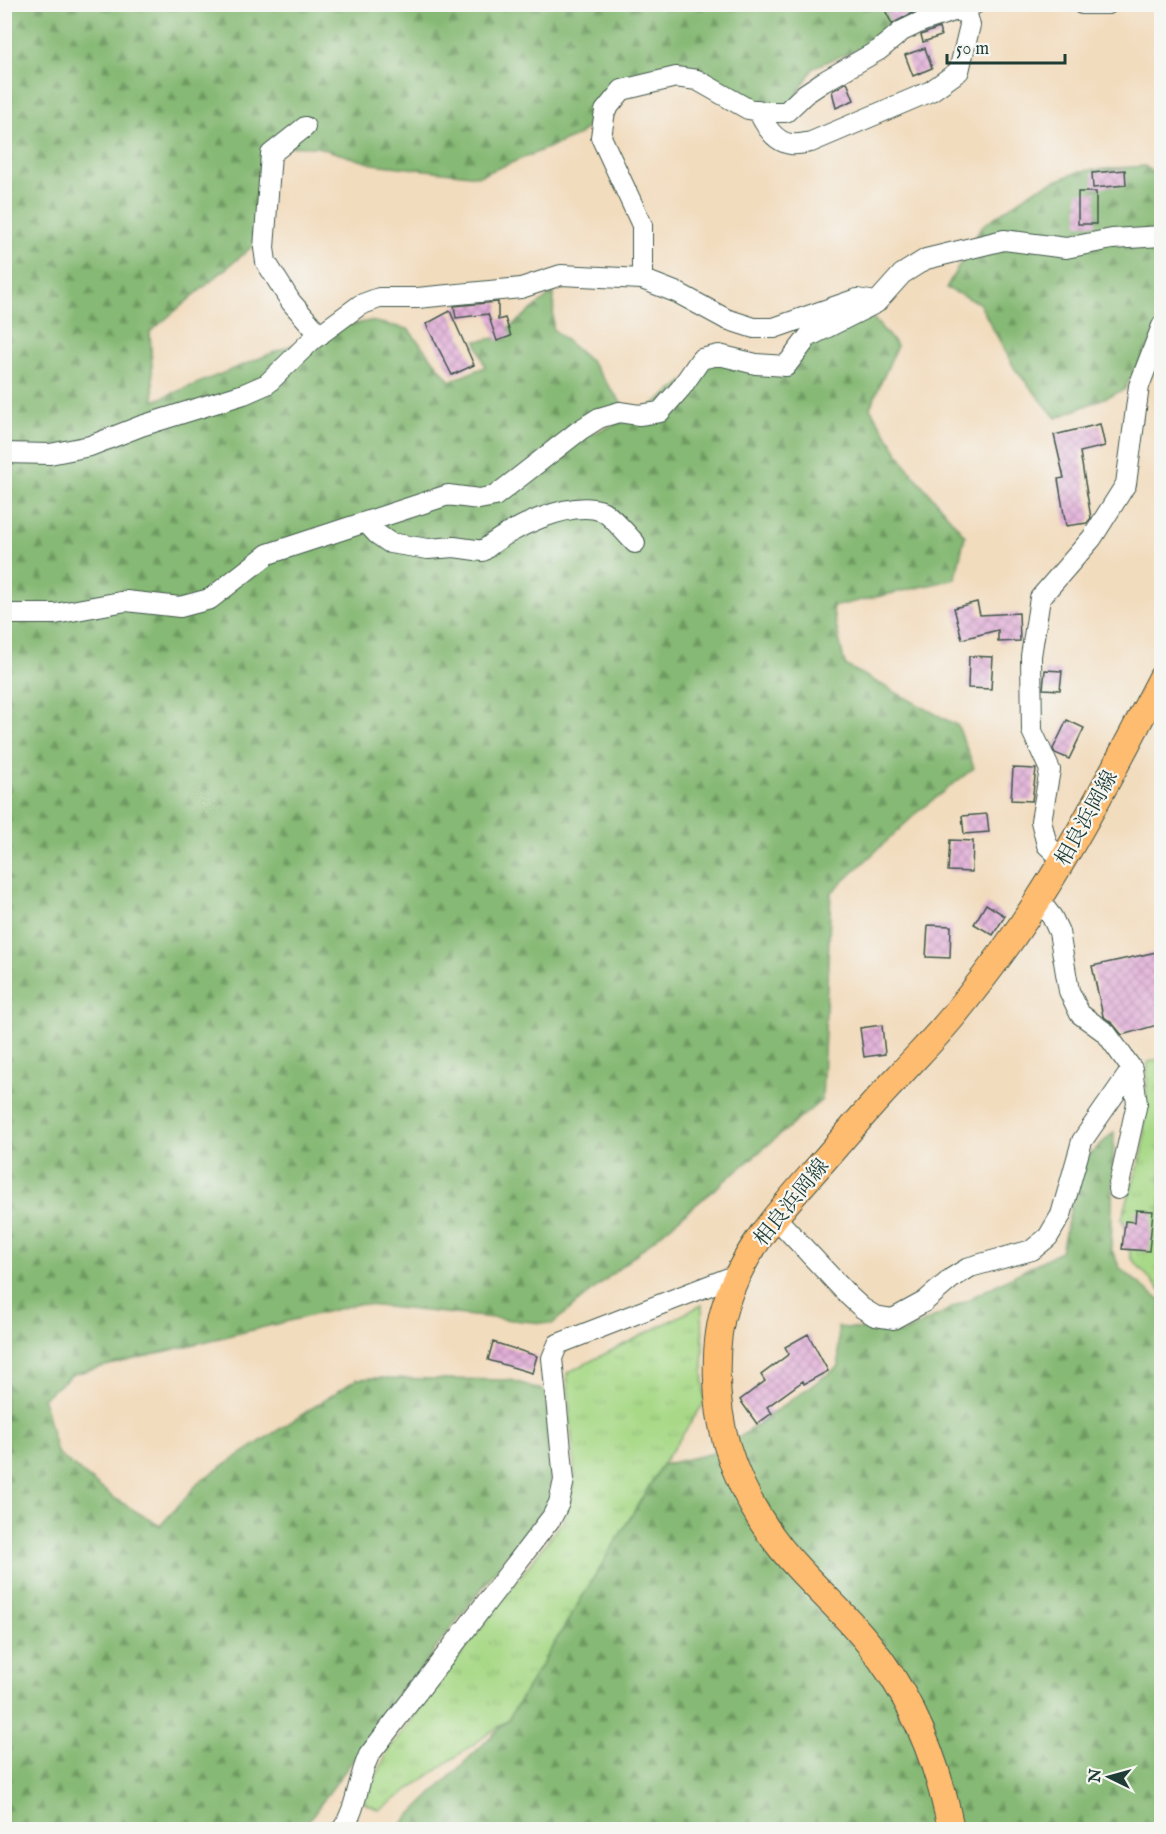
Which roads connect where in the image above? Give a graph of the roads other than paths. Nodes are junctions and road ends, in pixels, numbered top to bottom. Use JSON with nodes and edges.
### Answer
{"nodes":[{"id":1,"x":1082,"y":4,"type":"edge"},
{"id":2,"x":1108,"y":4,"type":"edge"},
{"id":3,"x":970,"y":6,"type":"edge"},
{"id":4,"x":758,"y":110,"type":"junction"},
{"id":5,"x":305,"y":127,"type":"dead end"},
{"id":6,"x":1161,"y":236,"type":"edge"},
{"id":7,"x":642,"y":279,"type":"junction"},
{"id":8,"x":876,"y":303,"type":"junction"},
{"id":9,"x":1161,"y":326,"type":"edge"},
{"id":10,"x":320,"y":335,"type":"junction"},
{"id":11,"x":4,"y":453,"type":"edge"},
{"id":12,"x":366,"y":522,"type":"junction"},
{"id":13,"x":635,"y":543,"type":"dead end"},
{"id":14,"x":4,"y":614,"type":"edge"},
{"id":15,"x":1161,"y":677,"type":"edge"},
{"id":16,"x":1064,"y":861,"type":"junction"},
{"id":17,"x":1039,"y":900,"type":"junction"},
{"id":18,"x":1132,"y":1069,"type":"junction"},
{"id":19,"x":1118,"y":1189,"type":"dead end"},
{"id":20,"x":774,"y":1216,"type":"junction"},
{"id":21,"x":739,"y":1274,"type":"junction"},
{"id":22,"x":342,"y":1830,"type":"edge"},
{"id":23,"x":951,"y":1830,"type":"edge"}],
"edges":[{"from":1,"to":2,"type":"street"},
{"from":3,"to":4,"type":"street"},
{"from":3,"to":4,"type":"street"},
{"from":4,"to":7,"type":"street"},
{"from":5,"to":10,"type":"street"},
{"from":6,"to":8,"type":"street"},
{"from":7,"to":8,"type":"street"},
{"from":7,"to":10,"type":"street"},
{"from":8,"to":12,"type":"street"},
{"from":9,"to":16,"type":"street"},
{"from":10,"to":11,"type":"street"},
{"from":12,"to":13,"type":"street"},
{"from":12,"to":14,"type":"street"},
{"from":15,"to":16,"type":"main road","name":"相良浜岡線"},
{"from":16,"to":17,"type":"main road","name":"相良浜岡線"},
{"from":17,"to":18,"type":"street"},
{"from":17,"to":20,"type":"main road","name":"相良浜岡線"},
{"from":18,"to":19,"type":"street"},
{"from":18,"to":20,"type":"street"},
{"from":20,"to":21,"type":"main road","name":"相良浜岡線"},
{"from":21,"to":22,"type":"street"},
{"from":21,"to":23,"type":"main road","name":"相良浜岡線"}]}
